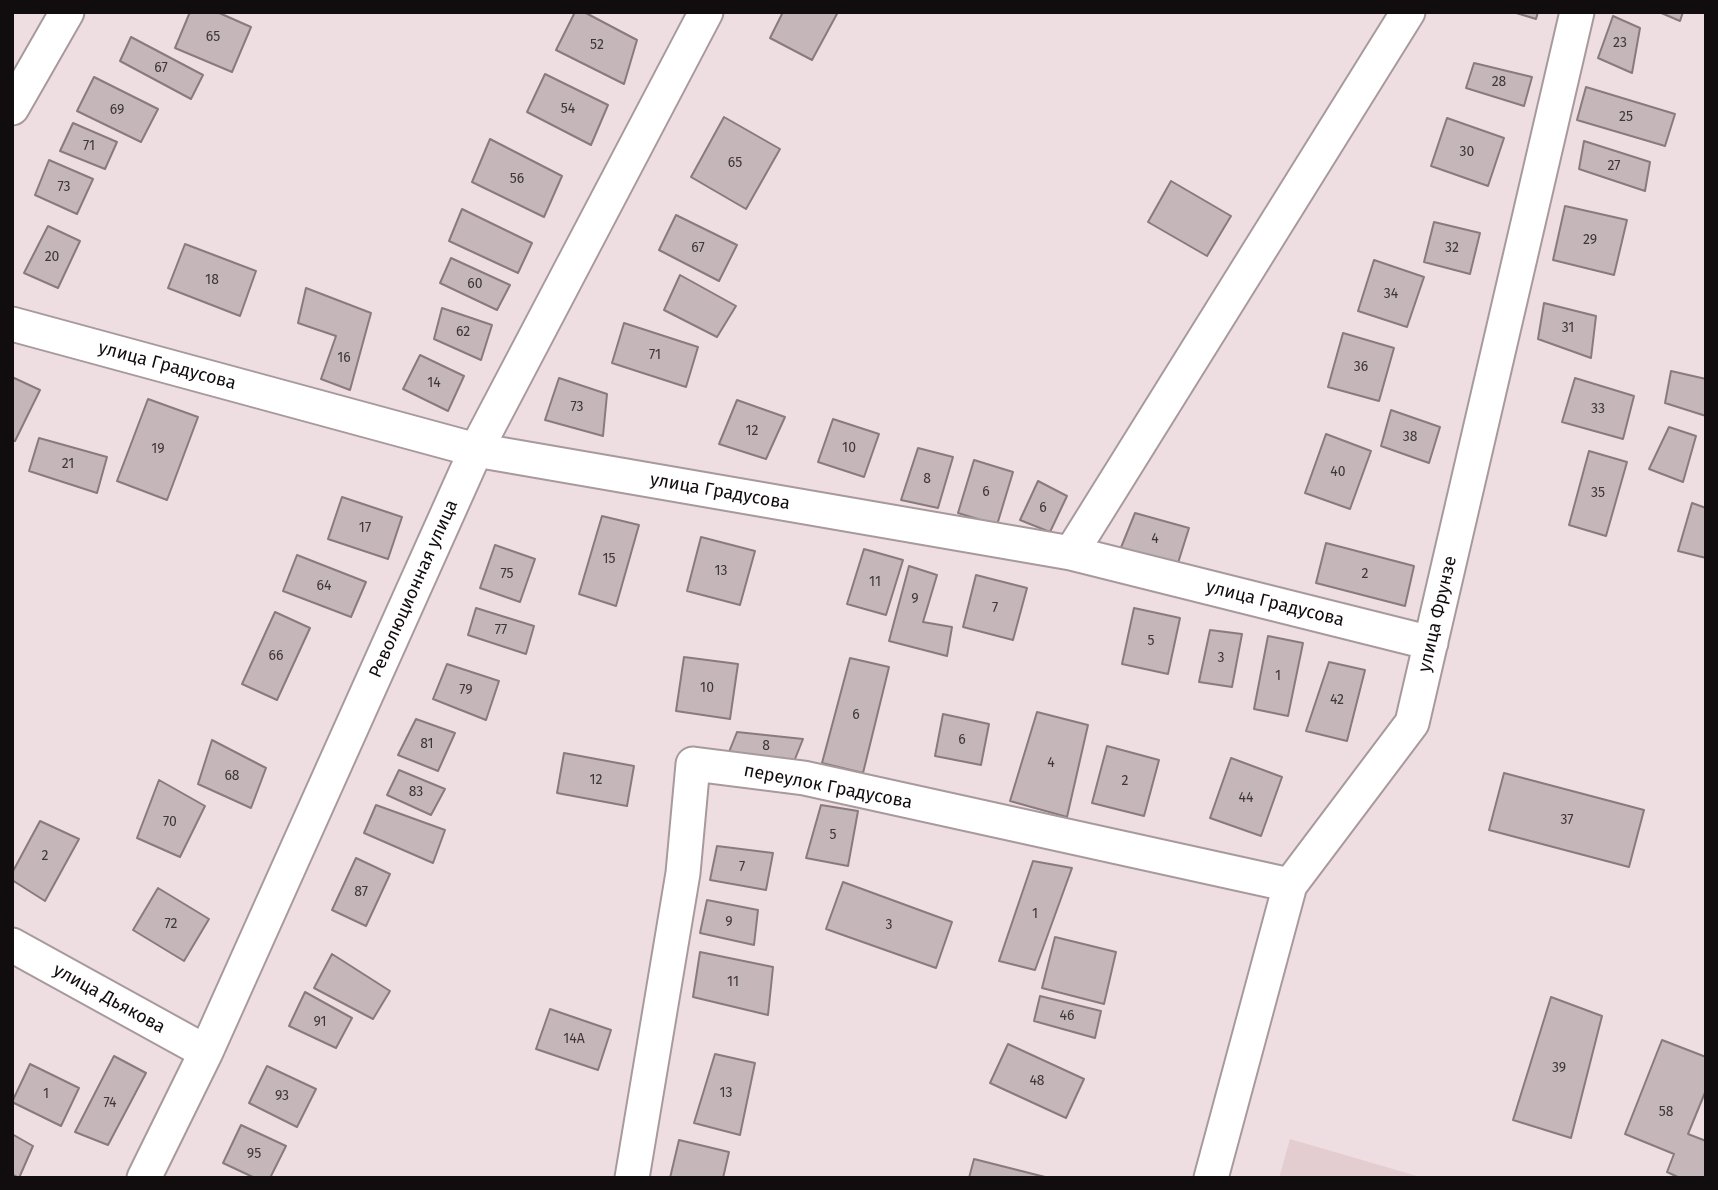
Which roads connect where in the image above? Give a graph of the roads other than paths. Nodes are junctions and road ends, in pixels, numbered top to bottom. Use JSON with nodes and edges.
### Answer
{"nodes":[{"id":1,"x":67,"y":12,"type":"edge"},
{"id":2,"x":706,"y":12,"type":"edge"},
{"id":3,"x":1408,"y":12,"type":"edge"},
{"id":4,"x":1577,"y":12,"type":"edge"},
{"id":5,"x":12,"y":108,"type":"edge"},
{"id":6,"x":12,"y":324,"type":"edge"},
{"id":7,"x":476,"y":450,"type":"junction"},
{"id":8,"x":1071,"y":554,"type":"junction"},
{"id":9,"x":1431,"y":643,"type":"junction"},
{"id":10,"x":1290,"y":886,"type":"junction"},
{"id":11,"x":12,"y":945,"type":"edge"},
{"id":12,"x":206,"y":1052,"type":"junction"},
{"id":13,"x":144,"y":1178,"type":"edge"},
{"id":14,"x":632,"y":1178,"type":"edge"},
{"id":15,"x":1211,"y":1178,"type":"edge"}],
"edges":[{"from":1,"to":5,"type":"street"},
{"from":2,"to":7,"type":"street","name":"Революционная улица"},
{"from":3,"to":8,"type":"street"},
{"from":4,"to":9,"type":"street","name":"улица Фрунзе"},
{"from":6,"to":7,"type":"street","name":"улица Градусова"},
{"from":7,"to":8,"type":"street","name":"улица Градусова"},
{"from":7,"to":12,"type":"street","name":"Революционная улица"},
{"from":8,"to":9,"type":"street","name":"улица Градусова"},
{"from":9,"to":10,"type":"street","name":"улица Фрунзе"},
{"from":10,"to":14,"type":"street","name":"переулок Градусова"},
{"from":10,"to":15,"type":"street","name":"улица Фрунзе"},
{"from":11,"to":12,"type":"street","name":"улица Дьякова"},
{"from":12,"to":13,"type":"street","name":"Революционная улица"}]}
